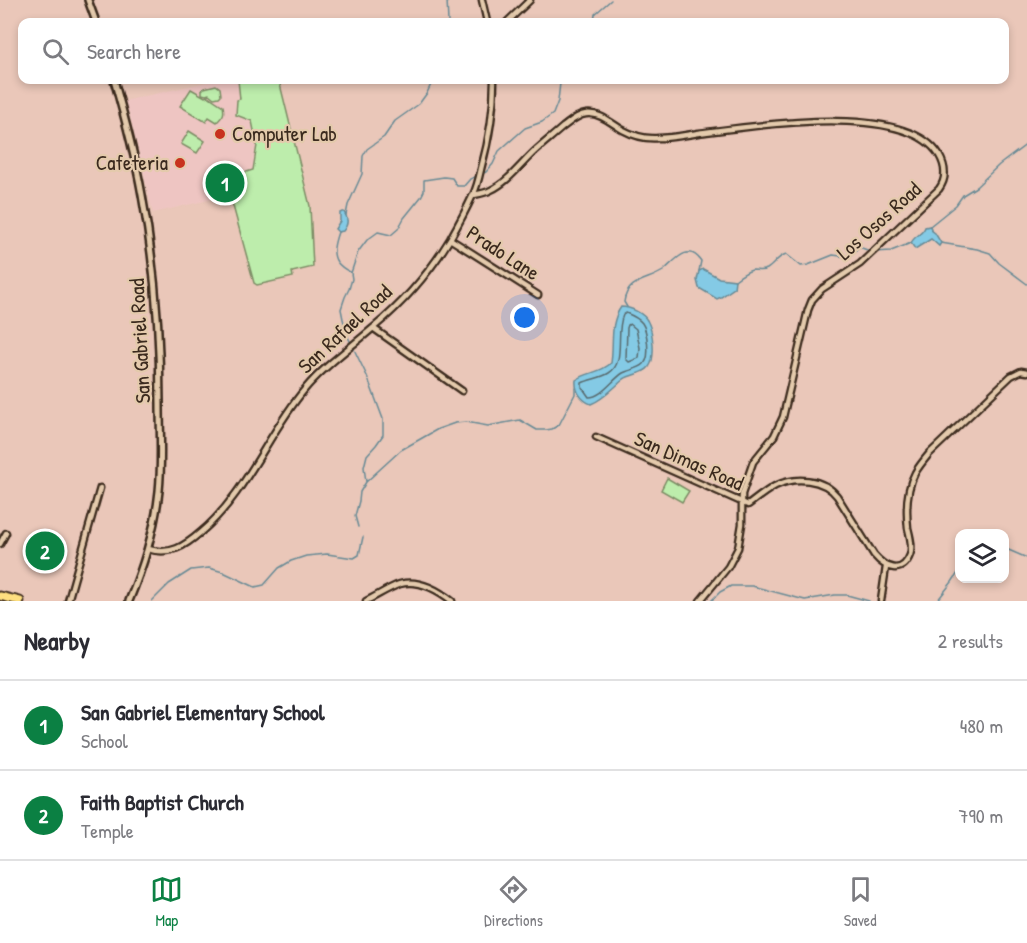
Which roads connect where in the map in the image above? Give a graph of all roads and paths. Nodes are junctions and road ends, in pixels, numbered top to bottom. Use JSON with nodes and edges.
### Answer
{"nodes":[{"id":1,"x":88,"y":0,"type":"edge"},
{"id":2,"x":482,"y":0,"type":"edge"},
{"id":3,"x":530,"y":0,"type":"edge"},
{"id":4,"x":95,"y":18,"type":"edge"},
{"id":5,"x":486,"y":18,"type":"edge"},
{"id":6,"x":511,"y":18,"type":"edge"},
{"id":7,"x":115,"y":84,"type":"edge"},
{"id":8,"x":494,"y":84,"type":"edge"},
{"id":9,"x":474,"y":195,"type":"junction"},
{"id":10,"x":450,"y":239,"type":"junction"},
{"id":11,"x":537,"y":296,"type":"dead end"},
{"id":12,"x":373,"y":328,"type":"junction"},
{"id":13,"x":1027,"y":372,"type":"edge"},
{"id":14,"x":462,"y":391,"type":"dead end"},
{"id":15,"x":596,"y":437,"type":"dead end"},
{"id":16,"x":100,"y":488,"type":"dead end"},
{"id":17,"x":742,"y":503,"type":"junction"},
{"id":18,"x":6,"y":534,"type":"dead end"},
{"id":19,"x":0,"y":544,"type":"edge"},
{"id":20,"x":148,"y":549,"type":"junction"},
{"id":21,"x":886,"y":567,"type":"junction"},
{"id":22,"x":0,"y":596,"type":"edge"},
{"id":23,"x":20,"y":601,"type":"edge"},
{"id":24,"x":68,"y":601,"type":"edge"},
{"id":25,"x":129,"y":601,"type":"edge"},
{"id":26,"x":366,"y":601,"type":"edge"},
{"id":27,"x":452,"y":601,"type":"edge"},
{"id":28,"x":700,"y":601,"type":"edge"},
{"id":29,"x":881,"y":601,"type":"edge"}],
"edges":[{"from":1,"to":4,"type":"street"},
{"from":2,"to":5,"type":"street"},
{"from":3,"to":6,"type":"street"},
{"from":7,"to":20,"type":"street","name":"San Gabriel Road"},
{"from":8,"to":9,"type":"street","name":"San Rafael Road"},
{"from":9,"to":10,"type":"street","name":"San Rafael Road"},
{"from":9,"to":17,"type":"street","name":"Los Osos Road"},
{"from":10,"to":11,"type":"street","name":"Prado Lane"},
{"from":10,"to":12,"type":"street","name":"San Rafael Road"},
{"from":12,"to":14,"type":"street"},
{"from":12,"to":20,"type":"street","name":"San Rafael Road"},
{"from":13,"to":21,"type":"street"},
{"from":15,"to":17,"type":"street","name":"San Dimas Road"},
{"from":16,"to":24,"type":"street"},
{"from":17,"to":21,"type":"street","name":"San Dimas Road"},
{"from":17,"to":28,"type":"street","name":"Los Osos Road"},
{"from":18,"to":19,"type":"street"},
{"from":20,"to":25,"type":"street","name":"San Gabriel Road"},
{"from":21,"to":29,"type":"street"},
{"from":22,"to":23,"type":"main road"},
{"from":26,"to":27,"type":"street"}]}
